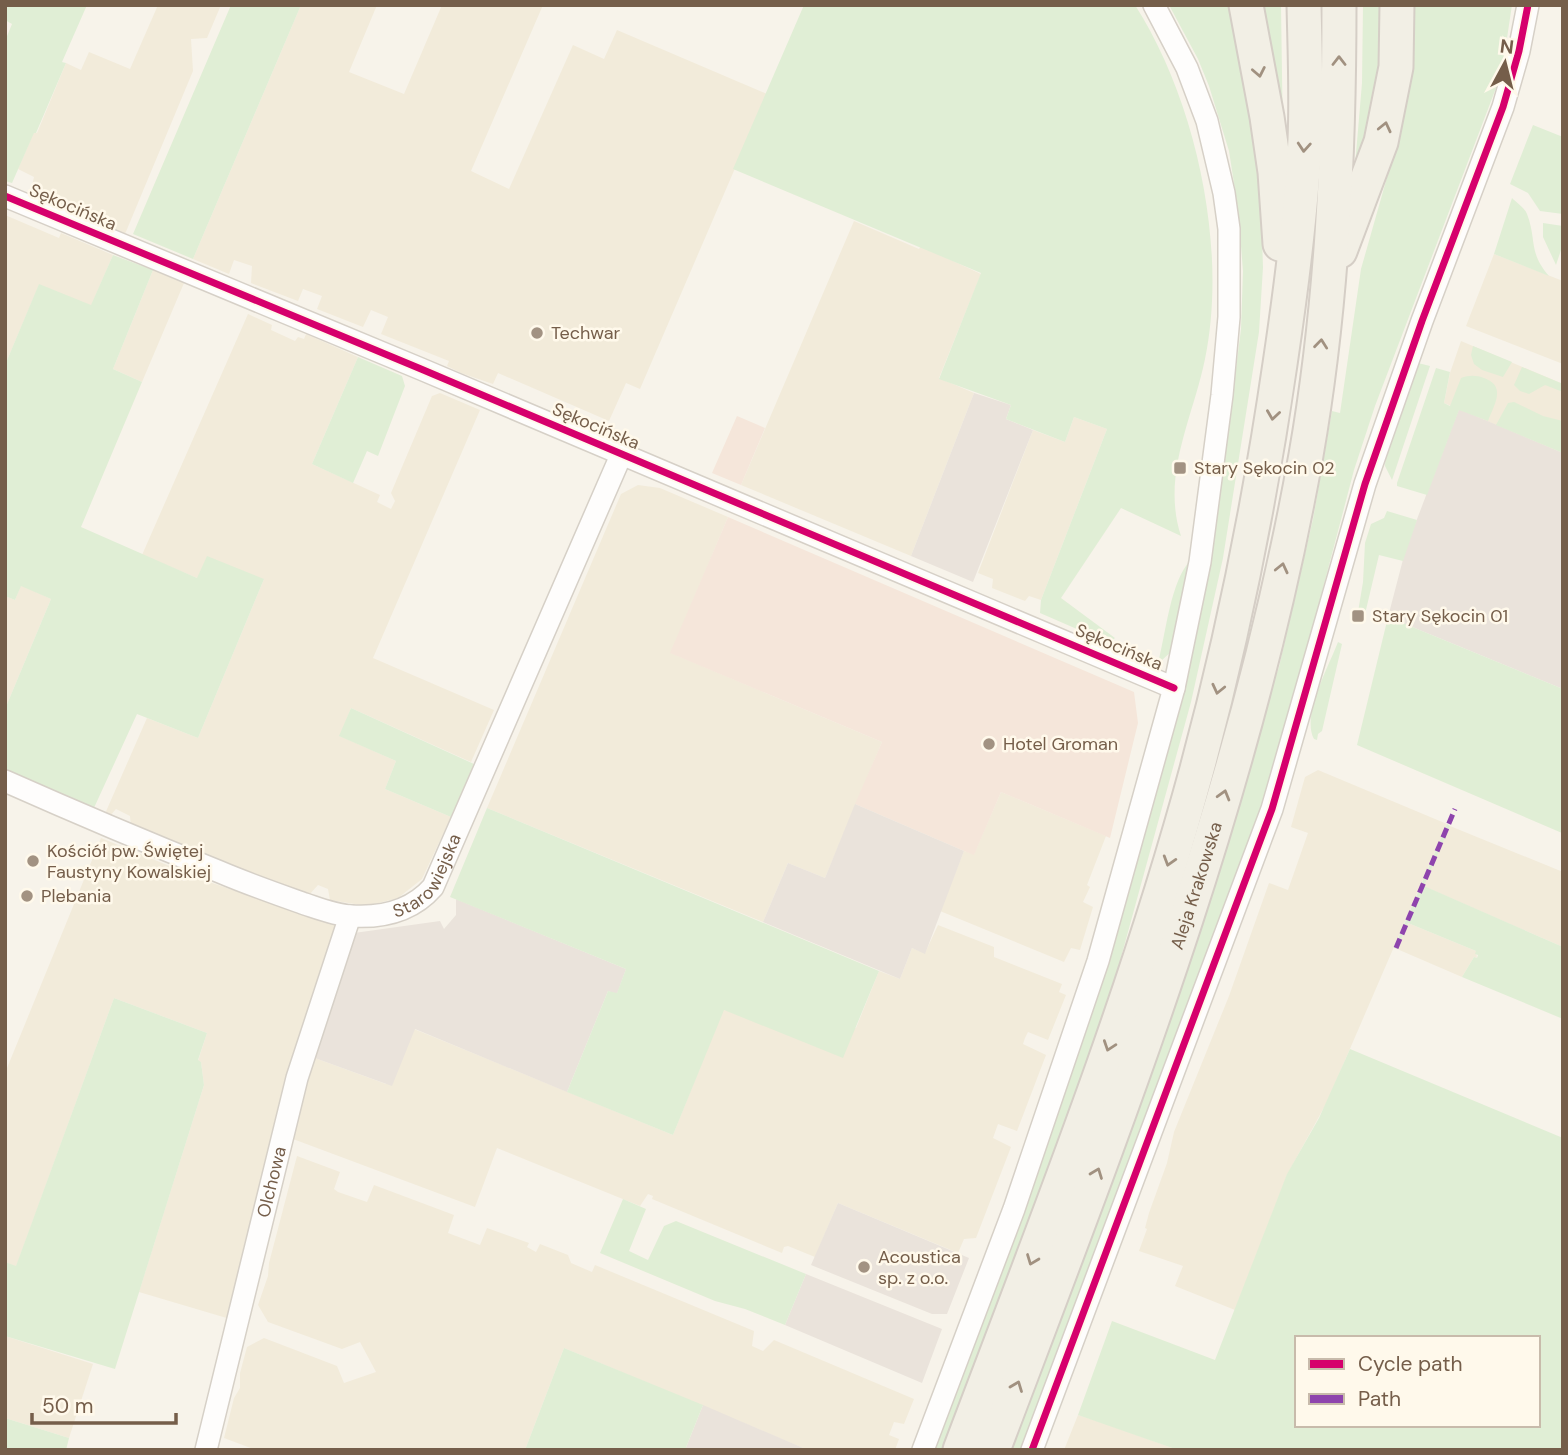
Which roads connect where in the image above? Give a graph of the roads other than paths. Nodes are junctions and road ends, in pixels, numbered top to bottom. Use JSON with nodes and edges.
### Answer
{"nodes":[{"id":1,"x":1154,"y":5,"type":"edge"},
{"id":2,"x":1246,"y":5,"type":"edge"},
{"id":3,"x":1304,"y":5,"type":"edge"},
{"id":4,"x":1339,"y":5,"type":"edge"},
{"id":5,"x":1397,"y":5,"type":"edge"},
{"id":6,"x":1528,"y":5,"type":"edge"},
{"id":7,"x":5,"y":196,"type":"edge"},
{"id":8,"x":1325,"y":300,"type":"junction"},
{"id":9,"x":1283,"y":347,"type":"junction"},
{"id":10,"x":621,"y":453,"type":"junction"},
{"id":11,"x":1174,"y":688,"type":"junction"},
{"id":12,"x":5,"y":781,"type":"edge"},
{"id":13,"x":351,"y":916,"type":"junction"},
{"id":14,"x":206,"y":1450,"type":"edge"},
{"id":15,"x":923,"y":1450,"type":"edge"},
{"id":16,"x":960,"y":1450,"type":"edge"},
{"id":17,"x":993,"y":1450,"type":"edge"},
{"id":18,"x":1032,"y":1450,"type":"edge"}],
"edges":[{"from":1,"to":11,"type":"street"},
{"from":2,"to":9,"type":"main road","one_way":true},
{"from":3,"to":9,"type":"main road","one_way":true},
{"from":8,"to":4,"type":"main road","one_way":true},
{"from":8,"to":5,"type":"main road","one_way":true},
{"from":6,"to":18,"type":"street"},
{"from":7,"to":10,"type":"street","name":"Sękocińska"},
{"from":17,"to":8,"type":"main road","name":"Aleja Krakowska","one_way":true},
{"from":9,"to":16,"type":"main road","name":"Aleja Krakowska","one_way":true},
{"from":10,"to":11,"type":"street","name":"Sękocińska"},
{"from":10,"to":13,"type":"street","name":"Starowiejska"},
{"from":11,"to":15,"type":"street"},
{"from":12,"to":13,"type":"street","name":"Starowiejska"},
{"from":13,"to":14,"type":"street","name":"Olchowa"}]}
